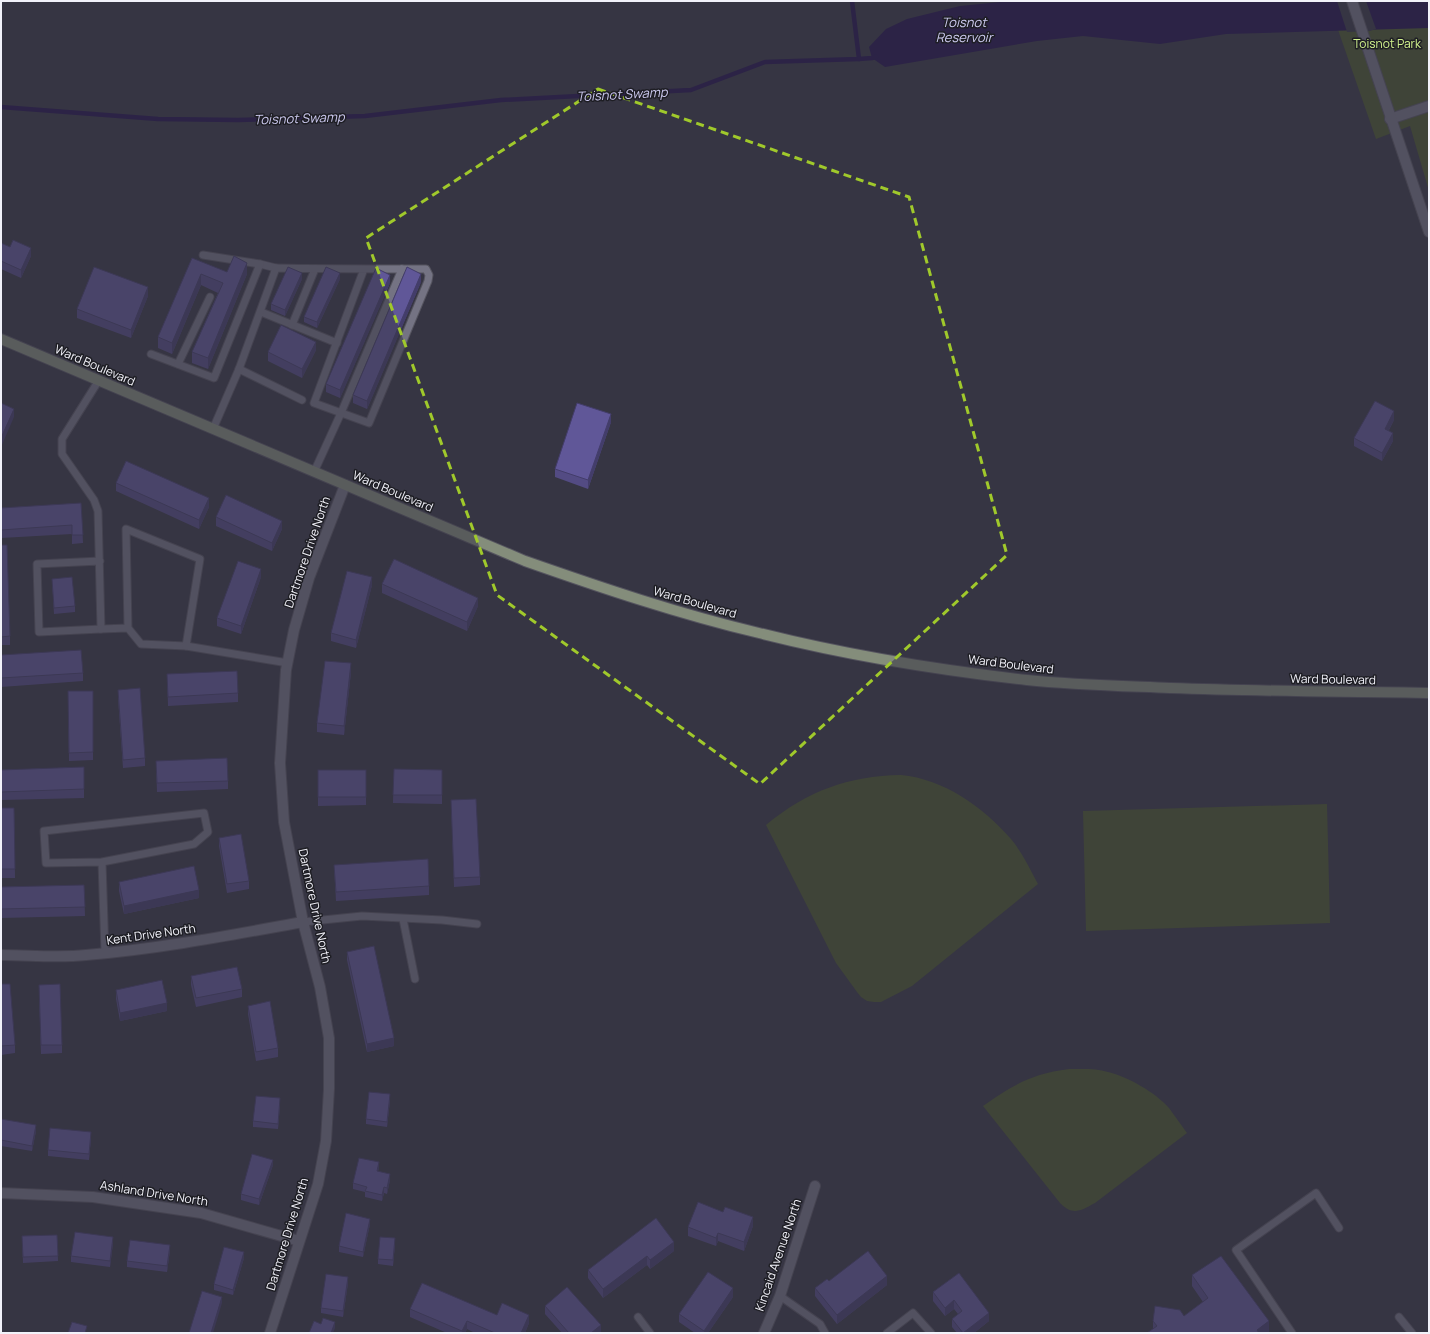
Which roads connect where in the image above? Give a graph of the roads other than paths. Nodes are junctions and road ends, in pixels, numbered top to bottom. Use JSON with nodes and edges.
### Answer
{"nodes":[{"id":1,"x":1352,"y":1,"type":"edge"},
{"id":2,"x":1429,"y":106,"type":"edge"},
{"id":3,"x":1390,"y":119,"type":"junction"},
{"id":4,"x":1429,"y":232,"type":"edge"},
{"id":5,"x":203,"y":254,"type":"dead end"},
{"id":6,"x":260,"y":264,"type":"junction"},
{"id":7,"x":276,"y":268,"type":"junction"},
{"id":8,"x":315,"y":269,"type":"junction"},
{"id":9,"x":364,"y":269,"type":"junction"},
{"id":10,"x":402,"y":269,"type":"junction"},
{"id":11,"x":210,"y":297,"type":"dead end"},
{"id":12,"x":261,"y":312,"type":"junction"},
{"id":13,"x":292,"y":325,"type":"junction"},
{"id":14,"x":1,"y":339,"type":"edge"},
{"id":15,"x":337,"y":343,"type":"junction"},
{"id":16,"x":151,"y":354,"type":"dead end"},
{"id":17,"x":178,"y":364,"type":"junction"},
{"id":18,"x":239,"y":369,"type":"junction"},
{"id":19,"x":99,"y":380,"type":"junction"},
{"id":20,"x":302,"y":400,"type":"dead end"},
{"id":21,"x":341,"y":413,"type":"junction"},
{"id":22,"x":213,"y":429,"type":"junction"},
{"id":23,"x":314,"y":472,"type":"junction"},
{"id":24,"x":345,"y":485,"type":"junction"},
{"id":25,"x":100,"y":561,"type":"junction"},
{"id":26,"x":128,"y":628,"type":"junction"},
{"id":27,"x":101,"y":629,"type":"junction"},
{"id":28,"x":186,"y":646,"type":"junction"},
{"id":29,"x":288,"y":663,"type":"junction"},
{"id":30,"x":1429,"y":693,"type":"edge"},
{"id":31,"x":102,"y":862,"type":"junction"},
{"id":32,"x":402,"y":919,"type":"junction"},
{"id":33,"x":303,"y":922,"type":"junction"},
{"id":34,"x":477,"y":924,"type":"dead end"},
{"id":35,"x":105,"y":953,"type":"junction"},
{"id":36,"x":1,"y":955,"type":"edge"},
{"id":37,"x":415,"y":979,"type":"dead end"},
{"id":38,"x":815,"y":1186,"type":"dead end"},
{"id":39,"x":1,"y":1193,"type":"edge"},
{"id":40,"x":1339,"y":1228,"type":"dead end"},
{"id":41,"x":300,"y":1241,"type":"junction"},
{"id":42,"x":780,"y":1296,"type":"junction"},
{"id":43,"x":638,"y":1317,"type":"dead end"},
{"id":44,"x":1399,"y":1317,"type":"dead end"},
{"id":45,"x":270,"y":1333,"type":"edge"},
{"id":46,"x":650,"y":1333,"type":"edge"},
{"id":47,"x":764,"y":1333,"type":"edge"},
{"id":48,"x":825,"y":1333,"type":"edge"},
{"id":49,"x":887,"y":1333,"type":"edge"},
{"id":50,"x":931,"y":1333,"type":"edge"},
{"id":51,"x":1292,"y":1333,"type":"edge"},
{"id":52,"x":1412,"y":1333,"type":"edge"}],
"edges":[{"from":1,"to":3,"type":"street"},
{"from":2,"to":3,"type":"street"},
{"from":3,"to":4,"type":"street"},
{"from":5,"to":6,"type":"lane"},
{"from":6,"to":7,"type":"lane"},
{"from":6,"to":17,"type":"lane"},
{"from":7,"to":8,"type":"lane"},
{"from":7,"to":12,"type":"lane"},
{"from":8,"to":9,"type":"lane"},
{"from":8,"to":13,"type":"lane"},
{"from":9,"to":10,"type":"lane"},
{"from":9,"to":15,"type":"lane"},
{"from":10,"to":21,"type":"lane"},
{"from":10,"to":21,"type":"lane"},
{"from":11,"to":17,"type":"lane"},
{"from":12,"to":13,"type":"lane"},
{"from":12,"to":18,"type":"lane"},
{"from":13,"to":15,"type":"lane"},
{"from":14,"to":19,"type":"main road","name":"Ward Boulevard"},
{"from":15,"to":21,"type":"lane"},
{"from":16,"to":17,"type":"lane"},
{"from":18,"to":20,"type":"lane"},
{"from":18,"to":22,"type":"lane"},
{"from":19,"to":22,"type":"main road","name":"Ward Boulevard"},
{"from":19,"to":25,"type":"lane"},
{"from":21,"to":23,"type":"lane"},
{"from":22,"to":23,"type":"main road","name":"Ward Boulevard"},
{"from":23,"to":24,"type":"main road","name":"Ward Boulevard"},
{"from":24,"to":29,"type":"street","name":"Dartmore Drive North"},
{"from":24,"to":30,"type":"main road","name":"Ward Boulevard"},
{"from":25,"to":27,"type":"lane"},
{"from":25,"to":27,"type":"lane"},
{"from":26,"to":27,"type":"lane"},
{"from":26,"to":28,"type":"lane"},
{"from":26,"to":28,"type":"lane"},
{"from":28,"to":29,"type":"lane"},
{"from":29,"to":33,"type":"street","name":"Dartmore Drive North"},
{"from":31,"to":31,"type":"lane"},
{"from":31,"to":35,"type":"lane"},
{"from":32,"to":33,"type":"lane"},
{"from":32,"to":34,"type":"lane"},
{"from":32,"to":37,"type":"lane"},
{"from":33,"to":35,"type":"street","name":"Kent Drive North"},
{"from":33,"to":41,"type":"street","name":"Dartmore Drive North"},
{"from":35,"to":36,"type":"street","name":"Kent Drive North"},
{"from":38,"to":42,"type":"street","name":"Kincaid Avenue North"},
{"from":39,"to":41,"type":"street","name":"Ashland Drive North"},
{"from":40,"to":51,"type":"lane"},
{"from":41,"to":45,"type":"street","name":"Dartmore Drive North"},
{"from":42,"to":47,"type":"street","name":"Kincaid Avenue North"},
{"from":42,"to":48,"type":"lane"},
{"from":43,"to":46,"type":"lane"},
{"from":44,"to":52,"type":"lane"},
{"from":49,"to":50,"type":"lane"}]}
